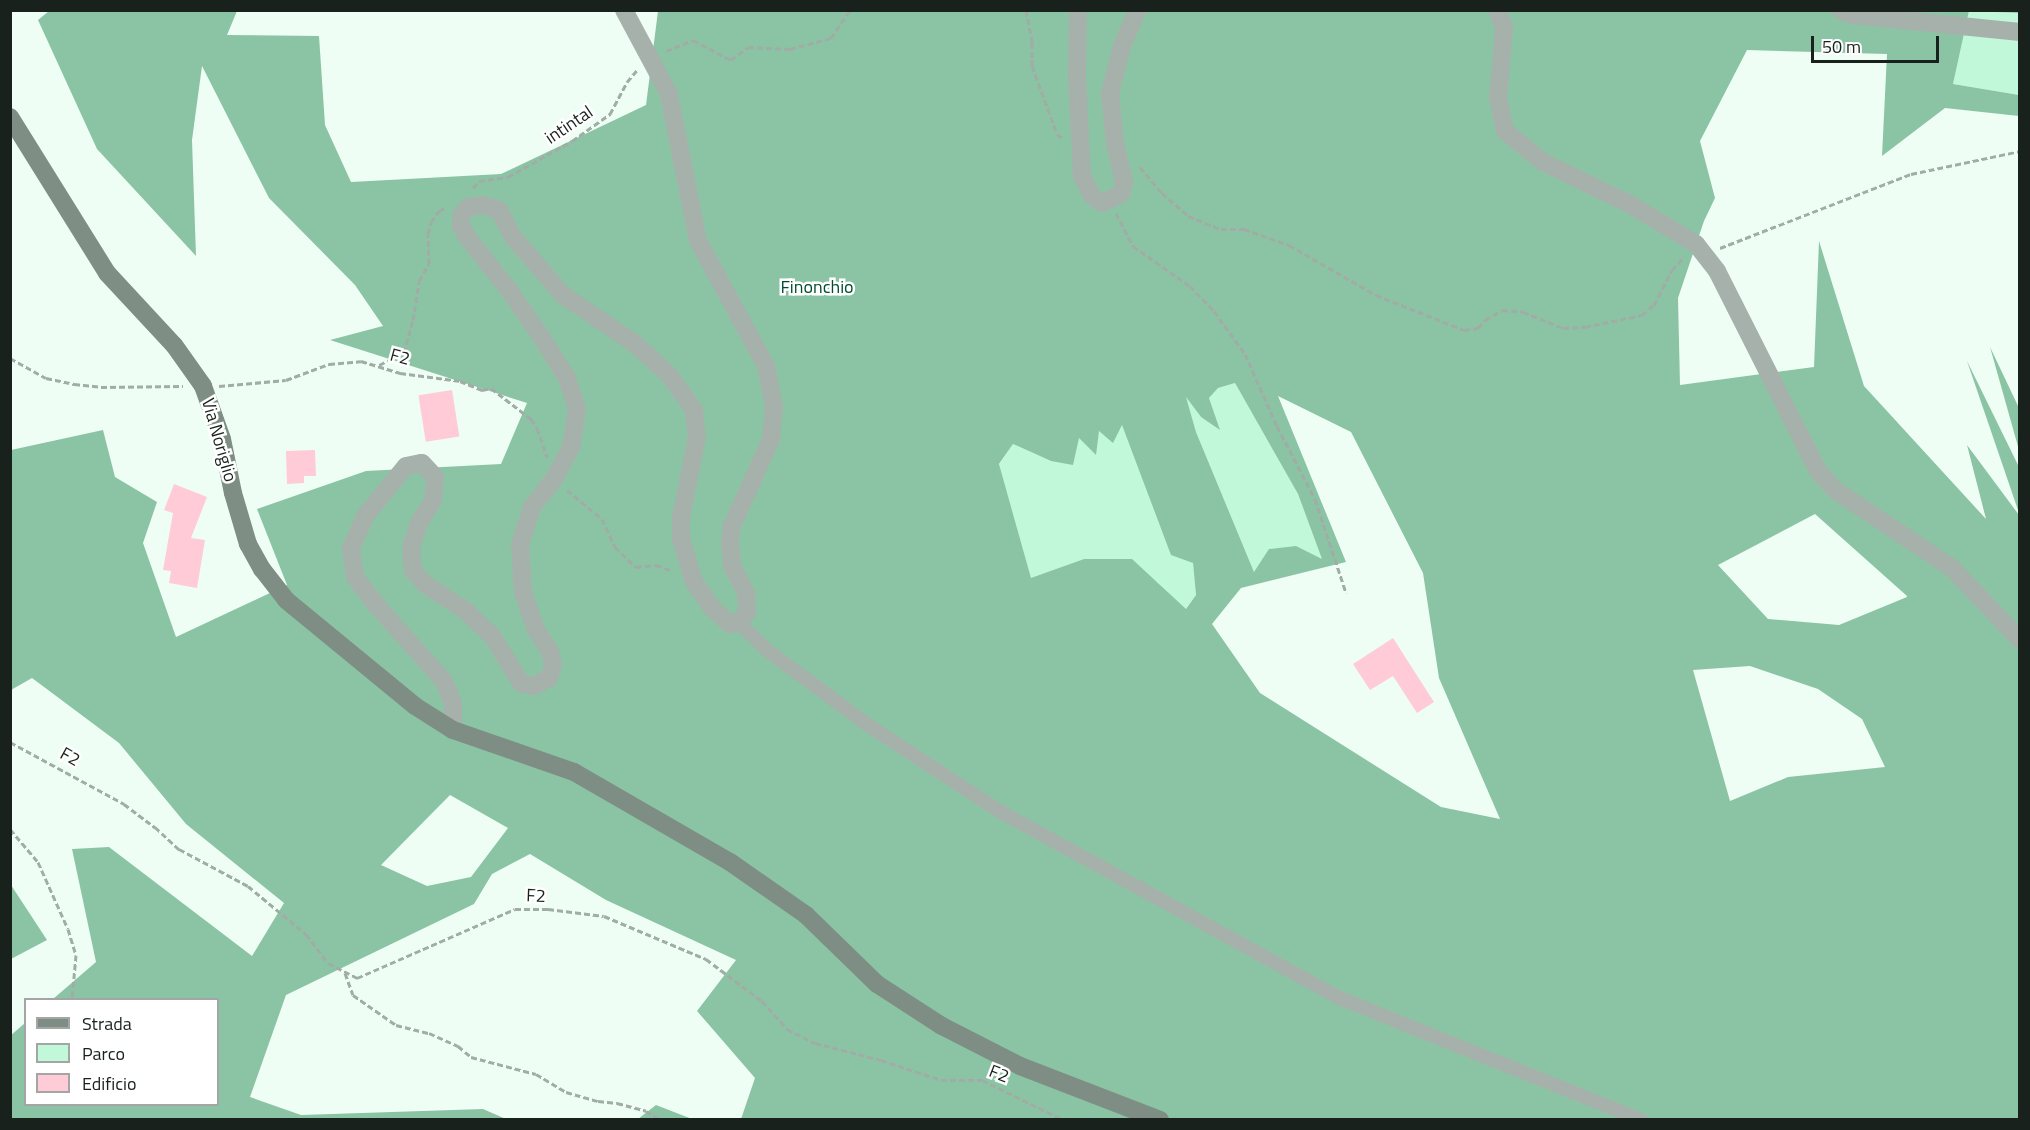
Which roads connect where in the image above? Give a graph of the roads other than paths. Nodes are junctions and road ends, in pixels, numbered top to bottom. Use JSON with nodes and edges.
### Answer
{"nodes":[{"id":1,"x":624,"y":10,"type":"edge"},
{"id":2,"x":1078,"y":10,"type":"edge"},
{"id":3,"x":1137,"y":10,"type":"edge"},
{"id":4,"x":1497,"y":10,"type":"edge"},
{"id":5,"x":1840,"y":10,"type":"edge"},
{"id":6,"x":2019,"y":32,"type":"edge"},
{"id":7,"x":10,"y":117,"type":"edge"},
{"id":8,"x":739,"y":623,"type":"junction"},
{"id":9,"x":2019,"y":640,"type":"edge"},
{"id":10,"x":453,"y":730,"type":"junction"},
{"id":11,"x":1160,"y":1119,"type":"edge"},
{"id":12,"x":1642,"y":1119,"type":"edge"}],
"edges":[{"from":1,"to":8,"type":"street"},
{"from":2,"to":3,"type":"street"},
{"from":4,"to":9,"type":"street"},
{"from":5,"to":6,"type":"street"},
{"from":7,"to":10,"type":"main road","name":"Via Noriglio"},
{"from":8,"to":10,"type":"street"},
{"from":8,"to":12,"type":"street"},
{"from":10,"to":11,"type":"main road","name":"Via Noriglio"}]}
